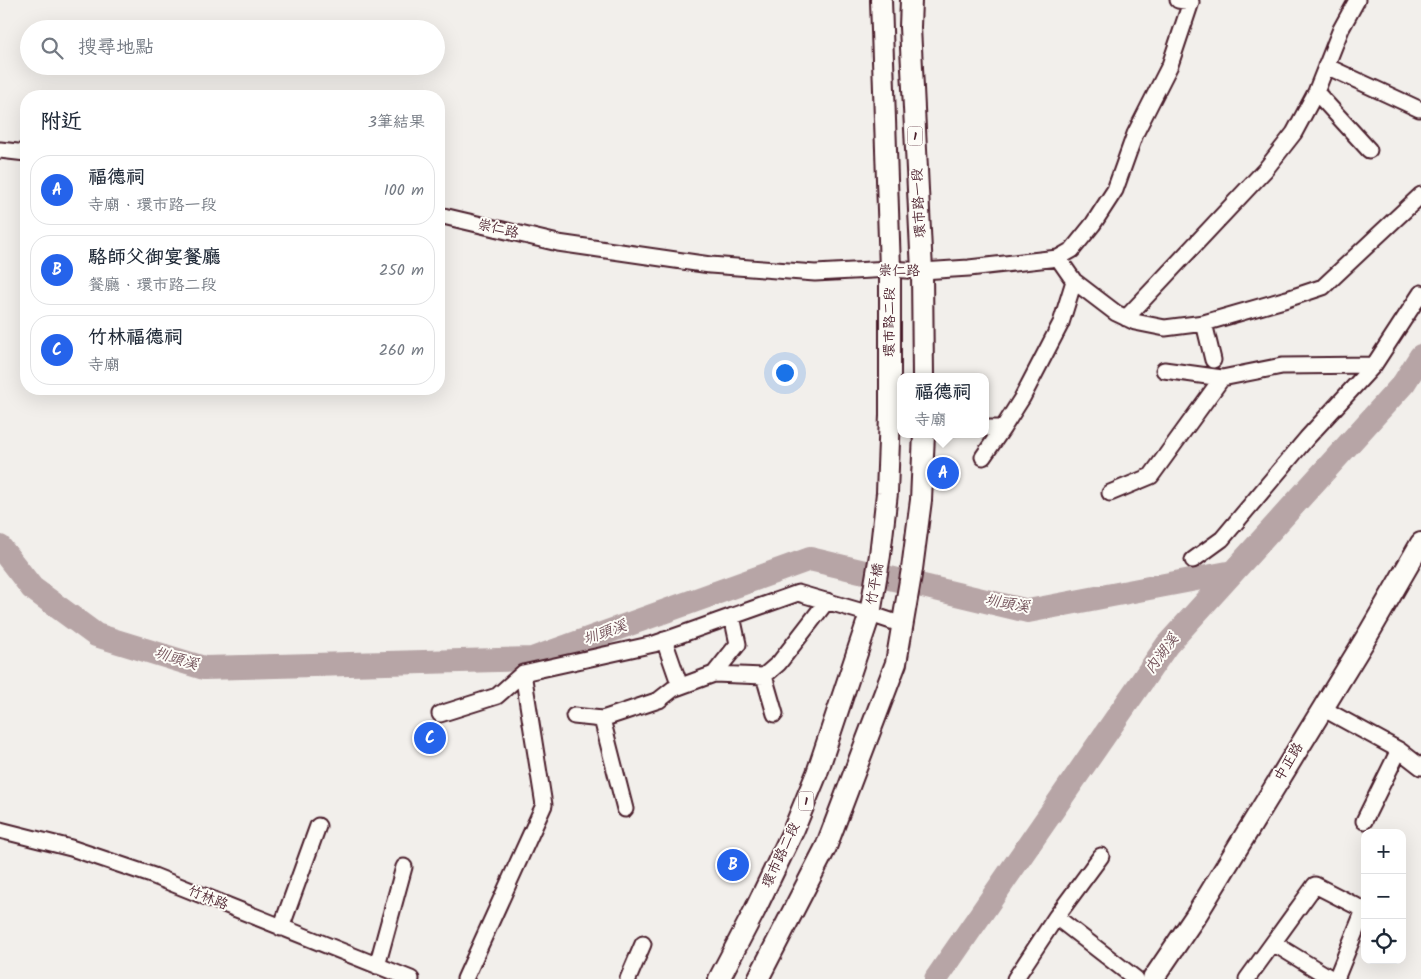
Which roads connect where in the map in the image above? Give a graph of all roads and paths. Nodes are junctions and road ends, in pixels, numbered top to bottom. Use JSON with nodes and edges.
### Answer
{"nodes":[{"id":1,"x":881,"y":0,"type":"edge"},
{"id":2,"x":911,"y":0,"type":"edge"},
{"id":3,"x":1178,"y":0,"type":"edge"},
{"id":4,"x":1356,"y":0,"type":"edge"},
{"id":5,"x":1326,"y":66,"type":"junction"},
{"id":6,"x":1316,"y":92,"type":"junction"},
{"id":7,"x":1419,"y":109,"type":"dead end"},
{"id":8,"x":0,"y":150,"type":"edge"},
{"id":9,"x":1369,"y":150,"type":"dead end"},
{"id":10,"x":20,"y":152,"type":"edge"},
{"id":11,"x":1421,"y":195,"type":"edge"},
{"id":12,"x":445,"y":216,"type":"edge"},
{"id":13,"x":1058,"y":258,"type":"junction"},
{"id":14,"x":890,"y":269,"type":"junction"},
{"id":15,"x":922,"y":271,"type":"junction"},
{"id":16,"x":1074,"y":281,"type":"junction"},
{"id":17,"x":1421,"y":293,"type":"edge"},
{"id":18,"x":1126,"y":318,"type":"junction"},
{"id":19,"x":1204,"y":323,"type":"junction"},
{"id":20,"x":1213,"y":360,"type":"dead end"},
{"id":21,"x":1374,"y":365,"type":"junction"},
{"id":22,"x":1164,"y":370,"type":"dead end"},
{"id":23,"x":923,"y":373,"type":"edge"},
{"id":24,"x":1222,"y":378,"type":"junction"},
{"id":25,"x":989,"y":428,"type":"edge"},
{"id":26,"x":1003,"y":428,"type":"junction"},
{"id":27,"x":924,"y":438,"type":"edge"},
{"id":28,"x":983,"y":457,"type":"dead end"},
{"id":29,"x":1110,"y":493,"type":"dead end"},
{"id":30,"x":1421,"y":543,"type":"edge"},
{"id":31,"x":880,"y":555,"type":"joint"},
{"id":32,"x":1193,"y":560,"type":"dead end"},
{"id":33,"x":827,"y":601,"type":"junction"},
{"id":34,"x":870,"y":614,"type":"junction"},
{"id":35,"x":732,"y":616,"type":"junction"},
{"id":36,"x":903,"y":625,"type":"junction"},
{"id":37,"x":664,"y":640,"type":"junction"},
{"id":38,"x":523,"y":673,"type":"junction"},
{"id":39,"x":714,"y":674,"type":"junction"},
{"id":40,"x":764,"y":676,"type":"junction"},
{"id":41,"x":680,"y":686,"type":"junction"},
{"id":42,"x":1322,"y":708,"type":"junction"},
{"id":43,"x":440,"y":714,"type":"dead end"},
{"id":44,"x":775,"y":714,"type":"dead end"},
{"id":45,"x":574,"y":716,"type":"dead end"},
{"id":46,"x":602,"y":719,"type":"junction"},
{"id":47,"x":1399,"y":750,"type":"junction"},
{"id":48,"x":1421,"y":767,"type":"edge"},
{"id":49,"x":625,"y":809,"type":"dead end"},
{"id":50,"x":1364,"y":821,"type":"dead end"},
{"id":51,"x":318,"y":826,"type":"dead end"},
{"id":52,"x":0,"y":830,"type":"edge"},
{"id":53,"x":1101,"y":856,"type":"dead end"},
{"id":54,"x":404,"y":867,"type":"dead end"},
{"id":55,"x":1056,"y":917,"type":"junction"},
{"id":56,"x":281,"y":928,"type":"junction"},
{"id":57,"x":1273,"y":943,"type":"junction"},
{"id":58,"x":643,"y":944,"type":"dead end"},
{"id":59,"x":377,"y":966,"type":"junction"},
{"id":60,"x":411,"y":979,"type":"edge"},
{"id":61,"x":465,"y":979,"type":"edge"},
{"id":62,"x":628,"y":979,"type":"edge"},
{"id":63,"x":719,"y":979,"type":"edge"},
{"id":64,"x":758,"y":979,"type":"edge"},
{"id":65,"x":1016,"y":979,"type":"edge"},
{"id":66,"x":1136,"y":979,"type":"edge"},
{"id":67,"x":1152,"y":979,"type":"edge"},
{"id":68,"x":1247,"y":979,"type":"edge"},
{"id":69,"x":1332,"y":979,"type":"edge"},
{"id":70,"x":1336,"y":979,"type":"edge"}],
"edges":[{"from":1,"to":14,"type":"main road","number":"1"},
{"from":2,"to":15,"type":"main road","name":"環市路一段","number":"1"},
{"from":3,"to":13,"type":"street"},
{"from":4,"to":5,"type":"street"},
{"from":5,"to":6,"type":"street"},
{"from":5,"to":7,"type":"street"},
{"from":6,"to":9,"type":"street"},
{"from":6,"to":18,"type":"street"},
{"from":8,"to":10,"type":"street"},
{"from":11,"to":19,"type":"street"},
{"from":12,"to":14,"type":"street","name":"崇仁路"},
{"from":13,"to":15,"type":"street","name":"崇仁路"},
{"from":13,"to":16,"type":"street"},
{"from":14,"to":15,"type":"street","name":"崇仁路"},
{"from":14,"to":31,"type":"main road","name":"環市路二段","number":"1"},
{"from":15,"to":23,"type":"main road","name":"環市路一段","number":"1"},
{"from":16,"to":18,"type":"street"},
{"from":16,"to":26,"type":"street"},
{"from":17,"to":21,"type":"street"},
{"from":18,"to":19,"type":"street"},
{"from":19,"to":20,"type":"street"},
{"from":21,"to":24,"type":"street"},
{"from":21,"to":32,"type":"street"},
{"from":22,"to":24,"type":"street"},
{"from":24,"to":29,"type":"street"},
{"from":25,"to":26,"type":"street"},
{"from":26,"to":28,"type":"street"},
{"from":27,"to":36,"type":"main road"},
{"from":30,"to":42,"type":"main road","name":"中正路"},
{"from":31,"to":34,"type":"main road","name":"竹平橋","number":"1"},
{"from":33,"to":34,"type":"street"},
{"from":33,"to":35,"type":"street"},
{"from":33,"to":40,"type":"street"},
{"from":34,"to":36,"type":"street"},
{"from":34,"to":63,"type":"main road","name":"環市路二段","number":"1"},
{"from":35,"to":37,"type":"street"},
{"from":35,"to":39,"type":"street"},
{"from":36,"to":64,"type":"main road"},
{"from":37,"to":38,"type":"street"},
{"from":37,"to":41,"type":"street"},
{"from":38,"to":43,"type":"street"},
{"from":38,"to":61,"type":"street"},
{"from":39,"to":40,"type":"street"},
{"from":39,"to":41,"type":"street"},
{"from":40,"to":44,"type":"street"},
{"from":41,"to":46,"type":"street"},
{"from":42,"to":47,"type":"street"},
{"from":42,"to":67,"type":"main road","name":"中正路"},
{"from":45,"to":46,"type":"street"},
{"from":46,"to":49,"type":"street"},
{"from":47,"to":48,"type":"street"},
{"from":47,"to":50,"type":"street"},
{"from":51,"to":56,"type":"street"},
{"from":52,"to":56,"type":"street","name":"竹林路"},
{"from":53,"to":55,"type":"street"},
{"from":54,"to":59,"type":"street"},
{"from":55,"to":65,"type":"street"},
{"from":55,"to":66,"type":"street"},
{"from":56,"to":59,"type":"street","name":"竹林路"},
{"from":57,"to":68,"type":"street"},
{"from":57,"to":69,"type":"street"},
{"from":57,"to":70,"type":"street"},
{"from":58,"to":62,"type":"street"},
{"from":59,"to":60,"type":"street","name":"竹林路"}]}
